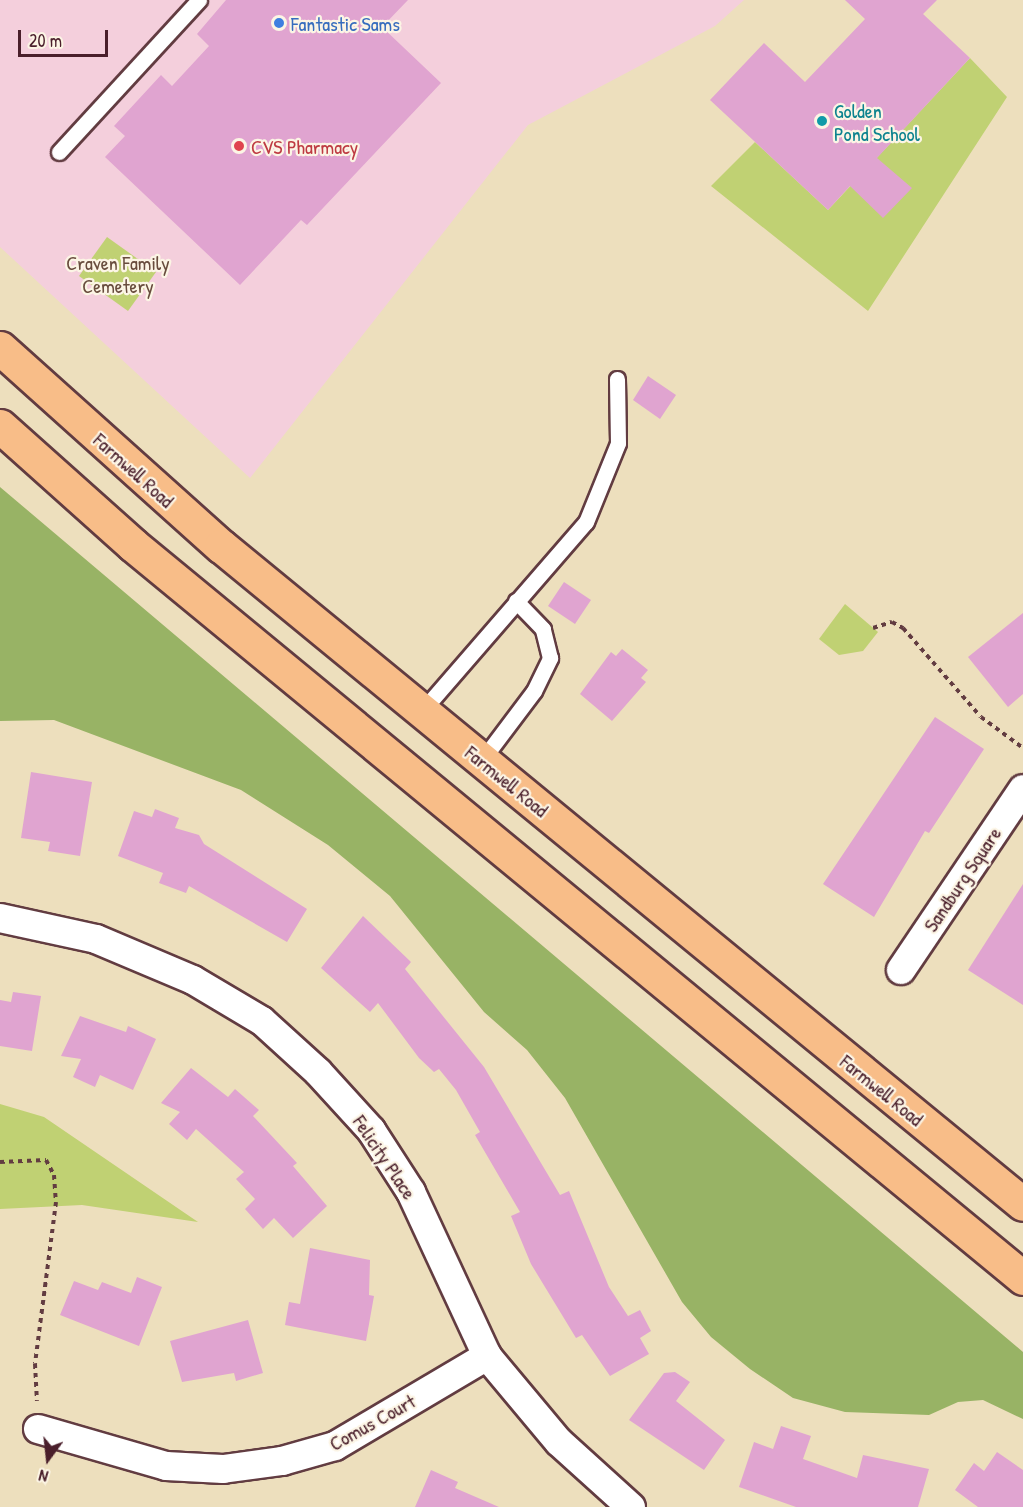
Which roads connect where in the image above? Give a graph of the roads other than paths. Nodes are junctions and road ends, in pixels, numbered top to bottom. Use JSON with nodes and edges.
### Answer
{"nodes":[{"id":1,"x":199,"y":0,"type":"edge"},
{"id":2,"x":59,"y":152,"type":"dead end"},
{"id":3,"x":0,"y":348,"type":"edge"},
{"id":4,"x":617,"y":379,"type":"dead end"},
{"id":5,"x":0,"y":426,"type":"edge"},
{"id":6,"x":516,"y":601,"type":"junction"},
{"id":7,"x":422,"y":711,"type":"junction"},
{"id":8,"x":482,"y":760,"type":"junction"},
{"id":9,"x":1023,"y":789,"type":"edge"},
{"id":10,"x":0,"y":918,"type":"edge"},
{"id":11,"x":901,"y":970,"type":"dead end"},
{"id":12,"x":1023,"y":1204,"type":"edge"},
{"id":13,"x":1023,"y":1278,"type":"edge"},
{"id":14,"x":487,"y":1356,"type":"junction"},
{"id":15,"x":38,"y":1429,"type":"road end"},
{"id":16,"x":630,"y":1507,"type":"edge"}],
"edges":[{"from":1,"to":2,"type":"lane"},
{"from":3,"to":7,"type":"main road","name":"Farmwell Road"},
{"from":4,"to":6,"type":"lane"},
{"from":5,"to":13,"type":"main road"},
{"from":6,"to":7,"type":"lane"},
{"from":6,"to":8,"type":"lane"},
{"from":7,"to":8,"type":"main road","name":"Farmwell Road"},
{"from":8,"to":12,"type":"main road","name":"Farmwell Road"},
{"from":9,"to":11,"type":"street","name":"Sandburg Square"},
{"from":10,"to":14,"type":"street","name":"Felicity Place"},
{"from":14,"to":15,"type":"street","name":"Comus Court"},
{"from":14,"to":16,"type":"street","name":"Felicity Place"}]}
